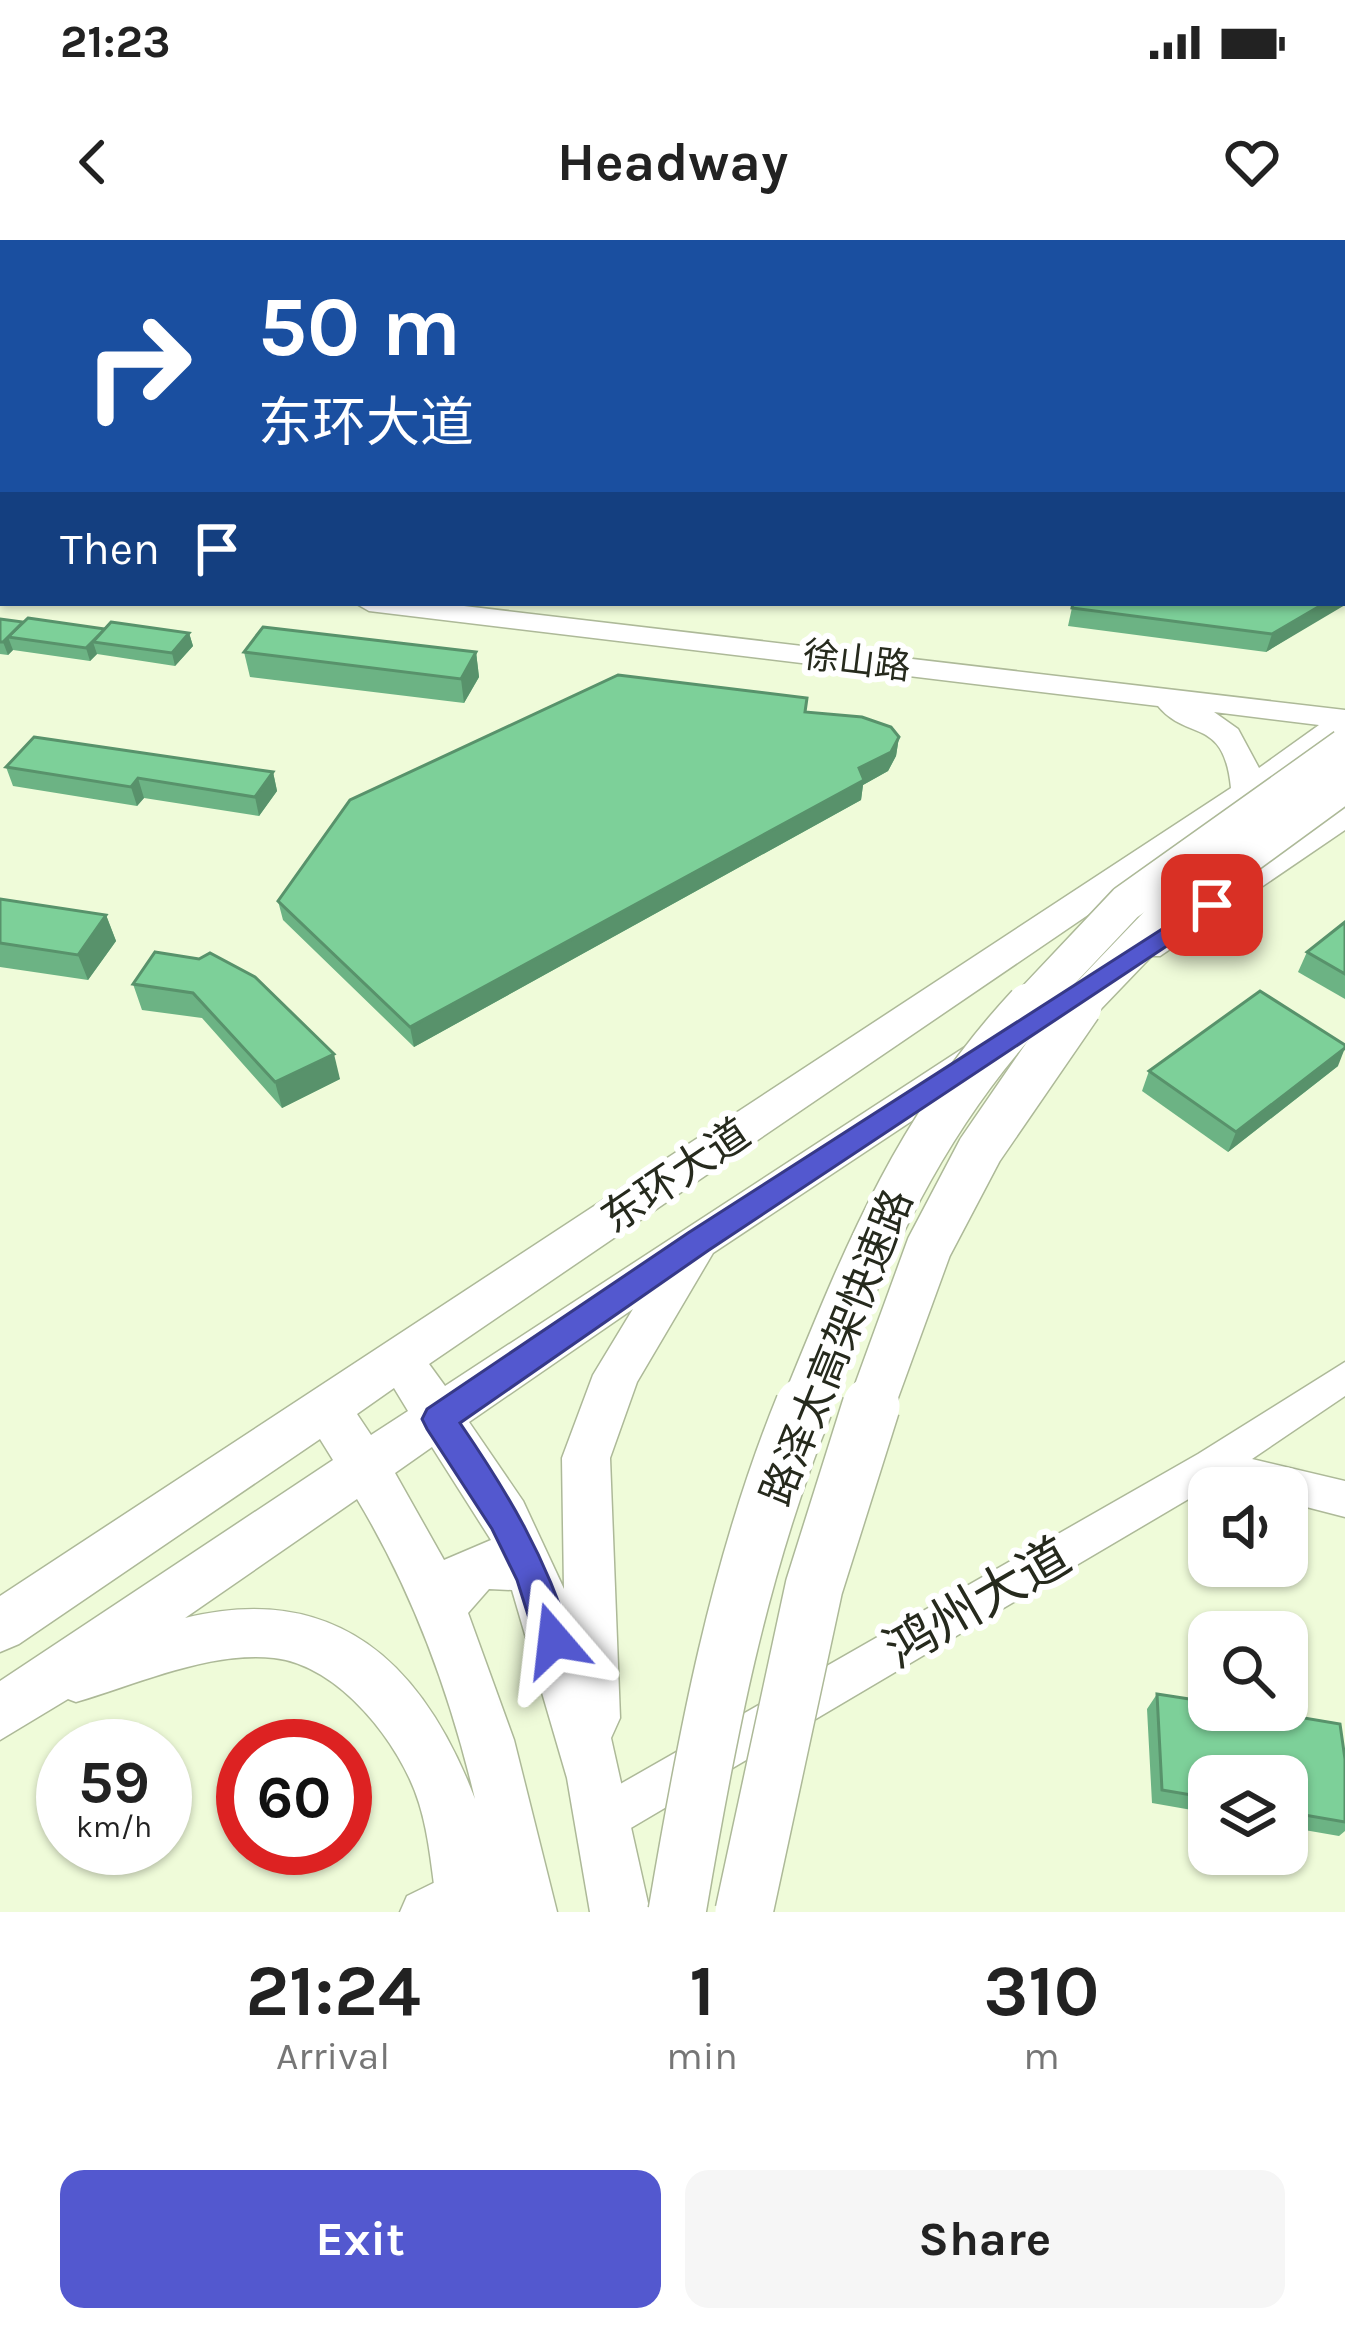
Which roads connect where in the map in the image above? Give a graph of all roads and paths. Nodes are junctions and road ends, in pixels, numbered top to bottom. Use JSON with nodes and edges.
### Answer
{"nodes":[{"id":1,"x":395,"y":606,"type":"edge"},
{"id":2,"x":534,"y":606,"type":"edge"},
{"id":3,"x":1134,"y":692,"type":"junction"},
{"id":4,"x":1345,"y":700,"type":"edge"},
{"id":5,"x":1345,"y":719,"type":"edge"},
{"id":6,"x":1345,"y":747,"type":"edge"},
{"id":7,"x":1345,"y":784,"type":"edge"},
{"id":8,"x":1247,"y":792,"type":"junction"},
{"id":9,"x":1345,"y":815,"type":"edge"},
{"id":10,"x":698,"y":1241,"type":"junction"},
{"id":11,"x":400,"y":1359,"type":"junction"},
{"id":12,"x":1345,"y":1376,"type":"edge"},
{"id":13,"x":326,"y":1407,"type":"junction"},
{"id":14,"x":439,"y":1419,"type":"junction"},
{"id":15,"x":1211,"y":1466,"type":"junction"},
{"id":16,"x":364,"y":1468,"type":"junction"},
{"id":17,"x":1345,"y":1498,"type":"edge"},
{"id":18,"x":532,"y":1572,"type":"junction"},
{"id":19,"x":441,"y":1615,"type":"junction"},
{"id":20,"x":0,"y":1626,"type":"edge"},
{"id":21,"x":47,"y":1682,"type":"junction"},
{"id":22,"x":0,"y":1713,"type":"edge"},
{"id":23,"x":599,"y":1798,"type":"junction"},
{"id":24,"x":452,"y":1905,"type":"edge"},
{"id":25,"x":527,"y":1912,"type":"edge"},
{"id":26,"x":620,"y":1912,"type":"edge"},
{"id":27,"x":677,"y":1912,"type":"edge"},
{"id":28,"x":744,"y":1912,"type":"edge"}],
"edges":[{"from":1,"to":3,"type":"main road","name":"徐山路"},
{"from":2,"to":4,"type":"main road","name":"徐山路"},
{"from":3,"to":5,"type":"main road","name":"徐山路"},
{"from":3,"to":8,"type":"main road"},
{"from":5,"to":8,"type":"main road","name":"东环大道"},
{"from":6,"to":27,"type":"highway","name":"路泽太高架快速路","bridge":true},
{"from":7,"to":28,"type":"highway","name":"路泽太高架快速路","bridge":true},
{"from":8,"to":11,"type":"main road","name":"东环大道"},
{"from":9,"to":10,"type":"main road","name":"东环大道"},
{"from":10,"to":14,"type":"main road","name":"东环大道"},
{"from":10,"to":23,"type":"main road"},
{"from":11,"to":13,"type":"main road","name":"东环大道"},
{"from":11,"to":14,"type":"main road"},
{"from":12,"to":15,"type":"street","name":"鸿州大道"},
{"from":13,"to":16,"type":"main road"},
{"from":13,"to":20,"type":"main road","name":"东环大道"},
{"from":14,"to":16,"type":"main road","name":"东环大道"},
{"from":14,"to":18,"type":"main road"},
{"from":15,"to":17,"type":"street"},
{"from":15,"to":23,"type":"street","name":"鸿州大道"},
{"from":16,"to":19,"type":"main road"},
{"from":16,"to":21,"type":"main road","name":"东环大道"},
{"from":18,"to":19,"type":"main road"},
{"from":18,"to":23,"type":"main road"},
{"from":19,"to":25,"type":"main road"},
{"from":21,"to":22,"type":"main road","name":"东环大道"},
{"from":21,"to":24,"type":"main road"},
{"from":23,"to":26,"type":"main road"}]}
